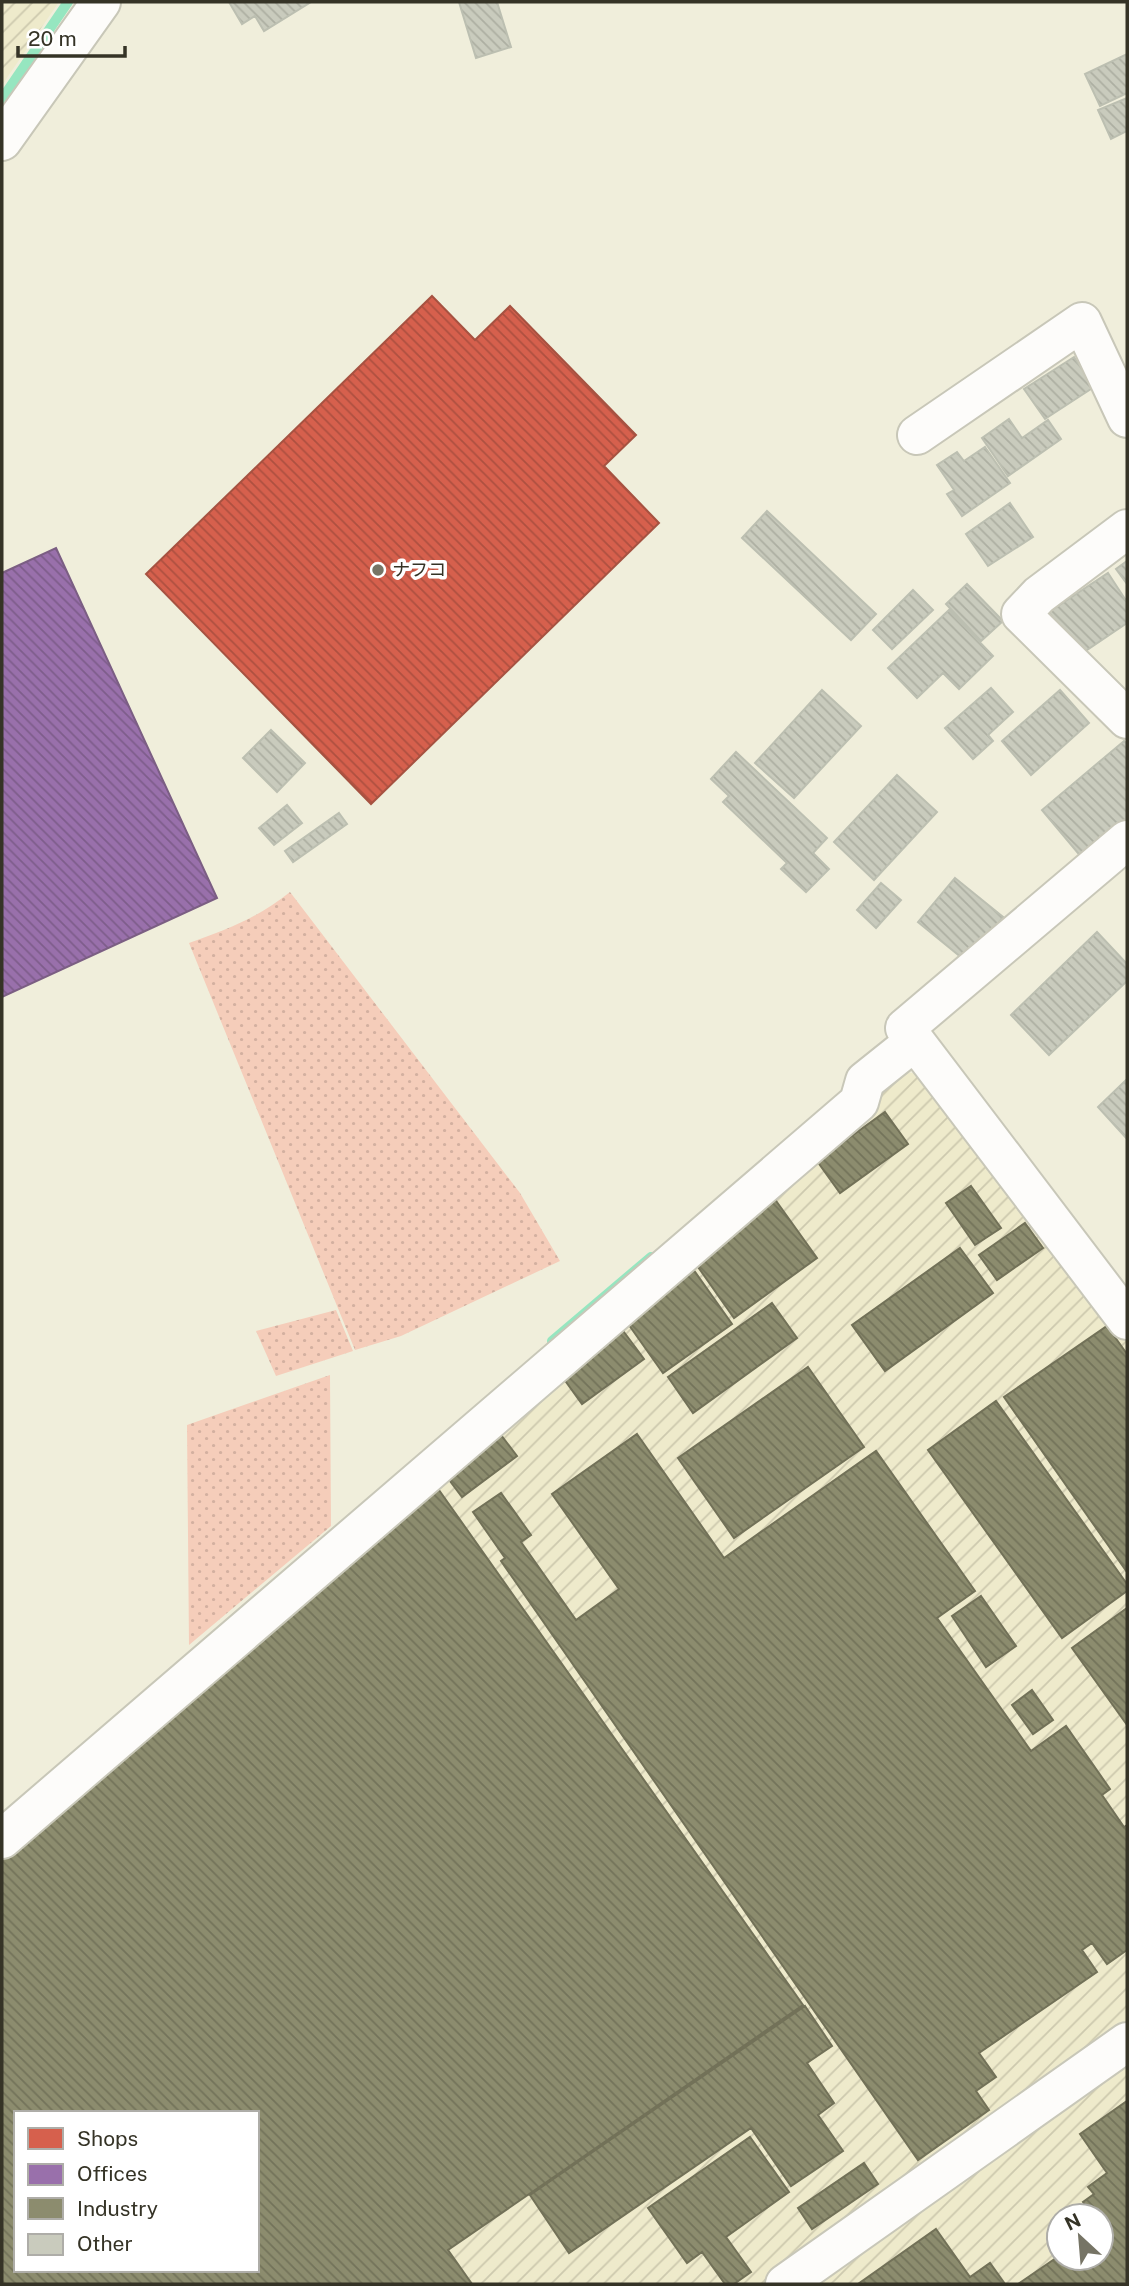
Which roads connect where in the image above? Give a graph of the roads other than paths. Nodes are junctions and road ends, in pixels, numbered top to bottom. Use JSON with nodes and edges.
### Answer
{"nodes":[{"id":1,"x":101,"y":2,"type":"edge"},
{"id":2,"x":2,"y":141,"type":"edge"},
{"id":3,"x":1127,"y":418,"type":"edge"},
{"id":4,"x":918,"y":435,"type":"dead end"},
{"id":5,"x":1127,"y":529,"type":"edge"},
{"id":6,"x":1127,"y":719,"type":"edge"},
{"id":7,"x":1127,"y":839,"type":"edge"},
{"id":8,"x":915,"y":1041,"type":"junction"},
{"id":9,"x":1127,"y":1320,"type":"edge"},
{"id":10,"x":2,"y":1839,"type":"edge"},
{"id":11,"x":1127,"y":2042,"type":"edge"},
{"id":12,"x":785,"y":2284,"type":"edge"}],
"edges":[{"from":1,"to":2,"type":"street"},
{"from":3,"to":4,"type":"street"},
{"from":5,"to":6,"type":"street"},
{"from":7,"to":8,"type":"street"},
{"from":8,"to":9,"type":"street"},
{"from":8,"to":10,"type":"street"},
{"from":11,"to":12,"type":"street"}]}
